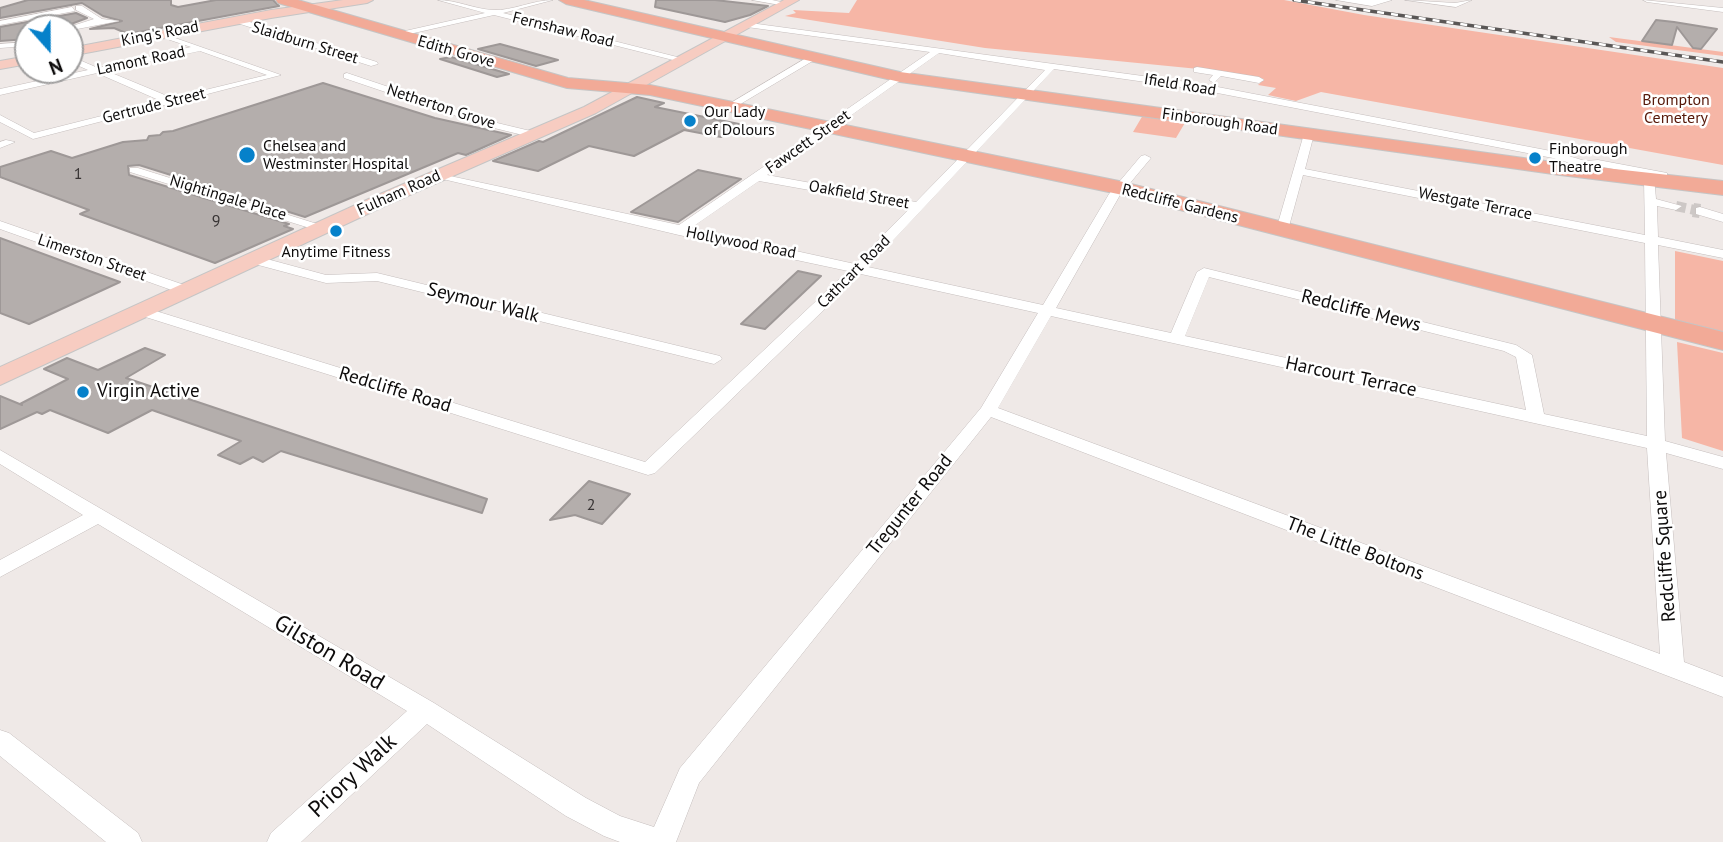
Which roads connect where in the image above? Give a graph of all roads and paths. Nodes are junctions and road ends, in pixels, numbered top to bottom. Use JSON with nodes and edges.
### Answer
{"nodes":[{"id":1,"x":283,"y":0,"type":"edge"},
{"id":2,"x":365,"y":0,"type":"edge"},
{"id":3,"x":442,"y":0,"type":"edge"},
{"id":4,"x":549,"y":0,"type":"edge"},
{"id":5,"x":566,"y":0,"type":"edge"},
{"id":6,"x":756,"y":0,"type":"edge"},
{"id":7,"x":1340,"y":0,"type":"edge"},
{"id":8,"x":1388,"y":0,"type":"edge"},
{"id":9,"x":1409,"y":0,"type":"edge"},
{"id":10,"x":1468,"y":0,"type":"edge"},
{"id":11,"x":1647,"y":0,"type":"edge"},
{"id":12,"x":790,"y":2,"type":"edge"},
{"id":13,"x":317,"y":8,"type":"junction"},
{"id":14,"x":1723,"y":10,"type":"edge"},
{"id":15,"x":495,"y":13,"type":"junction"},
{"id":16,"x":115,"y":20,"type":"dead end"},
{"id":17,"x":237,"y":20,"type":"junction"},
{"id":18,"x":96,"y":21,"type":"junction"},
{"id":19,"x":0,"y":23,"type":"edge"},
{"id":20,"x":84,"y":25,"type":"edge"},
{"id":21,"x":750,"y":25,"type":"junction"},
{"id":22,"x":161,"y":34,"type":"junction"},
{"id":23,"x":399,"y":35,"type":"junction"},
{"id":24,"x":728,"y":37,"type":"junction"},
{"id":25,"x":200,"y":48,"type":"junction"},
{"id":26,"x":84,"y":49,"type":"edge"},
{"id":27,"x":936,"y":52,"type":"junction"},
{"id":28,"x":813,"y":57,"type":"junction"},
{"id":29,"x":685,"y":60,"type":"junction"},
{"id":30,"x":374,"y":64,"type":"dead end"},
{"id":31,"x":84,"y":65,"type":"edge"},
{"id":32,"x":1048,"y":67,"type":"junction"},
{"id":33,"x":1197,"y":70,"type":"dead end"},
{"id":34,"x":98,"y":71,"type":"junction"},
{"id":35,"x":347,"y":76,"type":"dead end"},
{"id":36,"x":900,"y":77,"type":"junction"},
{"id":37,"x":1259,"y":80,"type":"dead end"},
{"id":38,"x":1211,"y":81,"type":"junction"},
{"id":39,"x":632,"y":89,"type":"junction"},
{"id":40,"x":0,"y":92,"type":"edge"},
{"id":41,"x":1026,"y":95,"type":"junction"},
{"id":42,"x":172,"y":102,"type":"junction"},
{"id":43,"x":729,"y":107,"type":"junction"},
{"id":44,"x":0,"y":118,"type":"edge"},
{"id":45,"x":827,"y":128,"type":"junction"},
{"id":46,"x":535,"y":135,"type":"junction"},
{"id":47,"x":1309,"y":135,"type":"junction"},
{"id":48,"x":967,"y":157,"type":"junction"},
{"id":49,"x":1145,"y":158,"type":"dead end"},
{"id":50,"x":1582,"y":164,"type":"junction"},
{"id":51,"x":1560,"y":169,"type":"junction"},
{"id":52,"x":134,"y":170,"type":"dead end"},
{"id":53,"x":1300,"y":171,"type":"junction"},
{"id":54,"x":436,"y":176,"type":"junction"},
{"id":55,"x":757,"y":177,"type":"junction"},
{"id":56,"x":1650,"y":179,"type":"junction"},
{"id":57,"x":1119,"y":188,"type":"junction"},
{"id":58,"x":1719,"y":188,"type":"edge"},
{"id":59,"x":1652,"y":202,"type":"junction"},
{"id":60,"x":919,"y":206,"type":"junction"},
{"id":61,"x":1676,"y":206,"type":"tunnel mouth"},
{"id":62,"x":1700,"y":211,"type":"tunnel mouth"},
{"id":63,"x":1723,"y":218,"type":"edge"},
{"id":64,"x":0,"y":225,"type":"edge"},
{"id":65,"x":321,"y":228,"type":"junction"},
{"id":66,"x":1282,"y":230,"type":"junction"},
{"id":67,"x":679,"y":231,"type":"junction"},
{"id":68,"x":1650,"y":238,"type":"junction"},
{"id":69,"x":1723,"y":254,"type":"edge"},
{"id":70,"x":252,"y":259,"type":"junction"},
{"id":71,"x":860,"y":267,"type":"junction"},
{"id":72,"x":185,"y":290,"type":"junction"},
{"id":73,"x":1046,"y":309,"type":"junction"},
{"id":74,"x":141,"y":311,"type":"junction"},
{"id":75,"x":1655,"y":324,"type":"junction"},
{"id":76,"x":1176,"y":338,"type":"junction"},
{"id":77,"x":1723,"y":341,"type":"edge"},
{"id":78,"x":714,"y":359,"type":"dead end"},
{"id":79,"x":0,"y":377,"type":"edge"},
{"id":80,"x":988,"y":410,"type":"junction"},
{"id":81,"x":1536,"y":417,"type":"junction"},
{"id":82,"x":1656,"y":444,"type":"junction"},
{"id":83,"x":0,"y":456,"type":"edge"},
{"id":84,"x":1723,"y":463,"type":"edge"},
{"id":85,"x":648,"y":469,"type":"joint"},
{"id":86,"x":98,"y":515,"type":"junction"},
{"id":87,"x":0,"y":569,"type":"edge"},
{"id":88,"x":1673,"y":668,"type":"junction"},
{"id":89,"x":1723,"y":687,"type":"edge"},
{"id":90,"x":425,"y":710,"type":"junction"},
{"id":91,"x":0,"y":741,"type":"edge"},
{"id":92,"x":128,"y":842,"type":"edge"},
{"id":93,"x":281,"y":842,"type":"edge"},
{"id":94,"x":661,"y":842,"type":"edge"}],
"edges":[{"from":1,"to":13,"type":"highway","name":"Edith Grove"},
{"from":2,"to":13,"type":"main road","name":"King's Road"},
{"from":3,"to":15,"type":"street","name":"Fernshaw Road"},
{"from":4,"to":15,"type":"street"},
{"from":5,"to":24,"type":"highway"},
{"from":6,"to":12,"type":"street"},
{"from":7,"to":8,"type":"street"},
{"from":9,"to":10,"type":"street"},
{"from":11,"to":14,"type":"street"},
{"from":12,"to":21,"type":"main road","name":"Fulham Road"},
{"from":13,"to":17,"type":"main road","name":"King's Road"},
{"from":13,"to":23,"type":"highway","name":"Edith Grove"},
{"from":15,"to":23,"type":"street"},
{"from":15,"to":29,"type":"street","name":"Fernshaw Road"},
{"from":16,"to":18,"type":"street"},
{"from":17,"to":22,"type":"main road","name":"King's Road"},
{"from":17,"to":30,"type":"street","name":"Slaidburn Street"},
{"from":18,"to":19,"type":"street"},
{"from":18,"to":20,"type":"street"},
{"from":21,"to":24,"type":"main road","name":"Fulham Road"},
{"from":21,"to":27,"type":"street","name":"Ifield Road"},
{"from":22,"to":25,"type":"street"},
{"from":22,"to":26,"type":"main road","name":"King's Road"},
{"from":23,"to":39,"type":"highway","name":"Edith Grove"},
{"from":24,"to":28,"type":"highway","name":"Finborough Road"},
{"from":24,"to":29,"type":"main road","name":"Fulham Road"},
{"from":25,"to":34,"type":"street","name":"Lamont Road"},
{"from":25,"to":42,"type":"street","name":"Gertrude Street"},
{"from":27,"to":32,"type":"street","name":"Ifield Road"},
{"from":27,"to":36,"type":"street","name":"Fawcett Street"},
{"from":28,"to":36,"type":"highway","name":"Finborough Road"},
{"from":28,"to":43,"type":"street"},
{"from":29,"to":39,"type":"main road","name":"Fulham Road"},
{"from":31,"to":34,"type":"street"},
{"from":32,"to":38,"type":"street","name":"Ifield Road"},
{"from":32,"to":41,"type":"street","name":"Cathcart Road"},
{"from":33,"to":38,"type":"street"},
{"from":34,"to":40,"type":"street","name":"Lamont Road"},
{"from":34,"to":42,"type":"street"},
{"from":35,"to":46,"type":"street","name":"Netherton Grove"},
{"from":36,"to":41,"type":"highway","name":"Finborough Road"},
{"from":36,"to":45,"type":"street","name":"Fawcett Street"},
{"from":37,"to":38,"type":"street"},
{"from":38,"to":50,"type":"street","name":"Ifield Road"},
{"from":39,"to":43,"type":"highway","name":"Redcliffe Gardens"},
{"from":39,"to":46,"type":"main road","name":"Fulham Road"},
{"from":41,"to":47,"type":"highway","name":"Finborough Road"},
{"from":41,"to":48,"type":"street","name":"Cathcart Road"},
{"from":42,"to":44,"type":"street","name":"Gertrude Street"},
{"from":43,"to":45,"type":"highway","name":"Redcliffe Gardens"},
{"from":45,"to":48,"type":"highway","name":"Redcliffe Gardens"},
{"from":45,"to":55,"type":"street","name":"Fawcett Street"},
{"from":46,"to":54,"type":"main road","name":"Fulham Road"},
{"from":47,"to":51,"type":"highway","name":"Finborough Road"},
{"from":47,"to":53,"type":"street"},
{"from":48,"to":57,"type":"highway","name":"Redcliffe Gardens"},
{"from":48,"to":60,"type":"street","name":"Cathcart Road"},
{"from":49,"to":57,"type":"street","name":"Tregunter Road"},
{"from":50,"to":51,"type":"street"},
{"from":50,"to":58,"type":"street","name":"Finborough Road"},
{"from":51,"to":56,"type":"highway","name":"Finborough Road"},
{"from":52,"to":65,"type":"street","name":"Nightingale Place"},
{"from":53,"to":66,"type":"street"},
{"from":53,"to":68,"type":"street","name":"Westgate Terrace"},
{"from":54,"to":65,"type":"main road","name":"Fulham Road"},
{"from":54,"to":67,"type":"street","name":"Hollywood Road"},
{"from":55,"to":60,"type":"street","name":"Oakfield Street"},
{"from":55,"to":67,"type":"street","name":"Fawcett Street"},
{"from":56,"to":58,"type":"highway","name":"Finborough Road"},
{"from":56,"to":59,"type":"street","name":"Redcliffe Square"},
{"from":57,"to":66,"type":"highway","name":"Redcliffe Gardens"},
{"from":57,"to":73,"type":"street","name":"Tregunter Road"},
{"from":59,"to":61,"type":"street"},
{"from":59,"to":68,"type":"street","name":"Redcliffe Square"},
{"from":60,"to":71,"type":"street","name":"Cathcart Road"},
{"from":62,"to":63,"type":"street"},
{"from":64,"to":72,"type":"street","name":"Limerston Street"},
{"from":65,"to":70,"type":"main road","name":"Fulham Road"},
{"from":66,"to":75,"type":"highway","name":"Redcliffe Gardens"},
{"from":67,"to":71,"type":"street","name":"Hollywood Road"},
{"from":68,"to":69,"type":"street"},
{"from":68,"to":75,"type":"street","name":"Redcliffe Square"},
{"from":70,"to":72,"type":"main road","name":"Fulham Road"},
{"from":70,"to":78,"type":"street","name":"Seymour Walk"},
{"from":71,"to":73,"type":"street","name":"Hollywood Road"},
{"from":71,"to":85,"type":"street","name":"Cathcart Road"},
{"from":72,"to":74,"type":"main road","name":"Fulham Road"},
{"from":73,"to":76,"type":"street","name":"Harcourt Terrace"},
{"from":73,"to":80,"type":"street","name":"Tregunter Road"},
{"from":74,"to":79,"type":"main road","name":"Fulham Road"},
{"from":74,"to":85,"type":"street","name":"Redcliffe Road"},
{"from":75,"to":77,"type":"highway","name":"Redcliffe Gardens"},
{"from":75,"to":82,"type":"street","name":"Redcliffe Square"},
{"from":76,"to":81,"type":"street","name":"Harcourt Terrace"},
{"from":76,"to":81,"type":"street","name":"Redcliffe Mews"},
{"from":80,"to":88,"type":"street","name":"The Little Boltons"},
{"from":80,"to":94,"type":"street","name":"Tregunter Road"},
{"from":81,"to":82,"type":"street","name":"Harcourt Terrace"},
{"from":82,"to":84,"type":"street"},
{"from":82,"to":88,"type":"street","name":"Redcliffe Square"},
{"from":83,"to":86,"type":"street","name":"Gilston Road"},
{"from":86,"to":87,"type":"street"},
{"from":86,"to":90,"type":"street","name":"Gilston Road"},
{"from":88,"to":89,"type":"street","name":"The Little Boltons"},
{"from":90,"to":93,"type":"street","name":"Priory Walk"},
{"from":90,"to":94,"type":"street","name":"Gilston Road"},
{"from":91,"to":92,"type":"street"}]}
